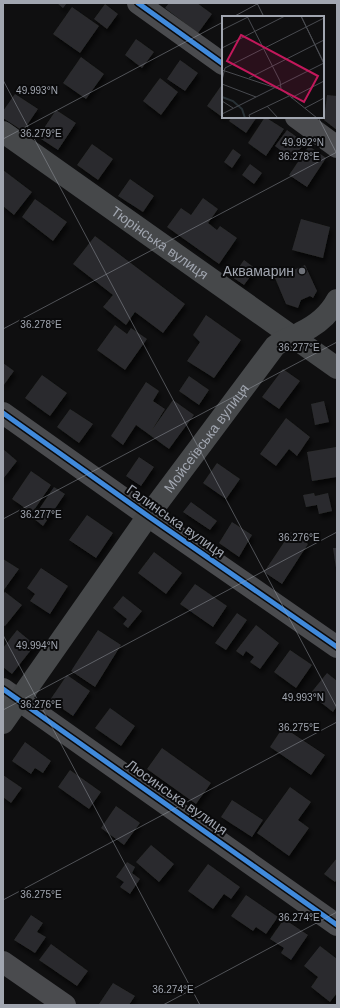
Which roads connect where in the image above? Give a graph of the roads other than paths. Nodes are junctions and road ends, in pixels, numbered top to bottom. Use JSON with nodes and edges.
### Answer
{"nodes":[{"id":1,"x":138,"y":3,"type":"edge"},
{"id":2,"x":222,"y":63,"type":"edge"},
{"id":3,"x":297,"y":118,"type":"edge"},
{"id":4,"x":3,"y":132,"type":"edge"},
{"id":5,"x":337,"y":147,"type":"edge"},
{"id":6,"x":337,"y":300,"type":"edge"},
{"id":7,"x":292,"y":337,"type":"junction"},
{"id":8,"x":337,"y":368,"type":"edge"},
{"id":9,"x":3,"y":413,"type":"edge"},
{"id":10,"x":148,"y":516,"type":"junction"},
{"id":11,"x":337,"y":647,"type":"edge"},
{"id":12,"x":11,"y":695,"type":"edge"},
{"id":13,"x":3,"y":723,"type":"edge"},
{"id":14,"x":337,"y":926,"type":"edge"},
{"id":15,"x":3,"y":962,"type":"edge"},
{"id":16,"x":66,"y":1005,"type":"edge"}],
"edges":[{"from":1,"to":2,"type":"street"},
{"from":3,"to":5,"type":"street"},
{"from":4,"to":7,"type":"main road","name":"Тюрінська вулиця"},
{"from":6,"to":7,"type":"main road","name":"Мойсеївська вулиця"},
{"from":7,"to":8,"type":"main road","name":"Тюрінська вулиця"},
{"from":7,"to":10,"type":"main road","name":"Мойсеївська вулиця"},
{"from":9,"to":10,"type":"street","name":"Галинська вулиця"},
{"from":10,"to":11,"type":"street","name":"Галинська вулиця"},
{"from":10,"to":12,"type":"main road","name":"Мойсеївська вулиця"},
{"from":12,"to":13,"type":"main road","name":"Мойсеївська вулиця"},
{"from":12,"to":14,"type":"street","name":"Люсинська вулиця"},
{"from":15,"to":16,"type":"street"}]}
